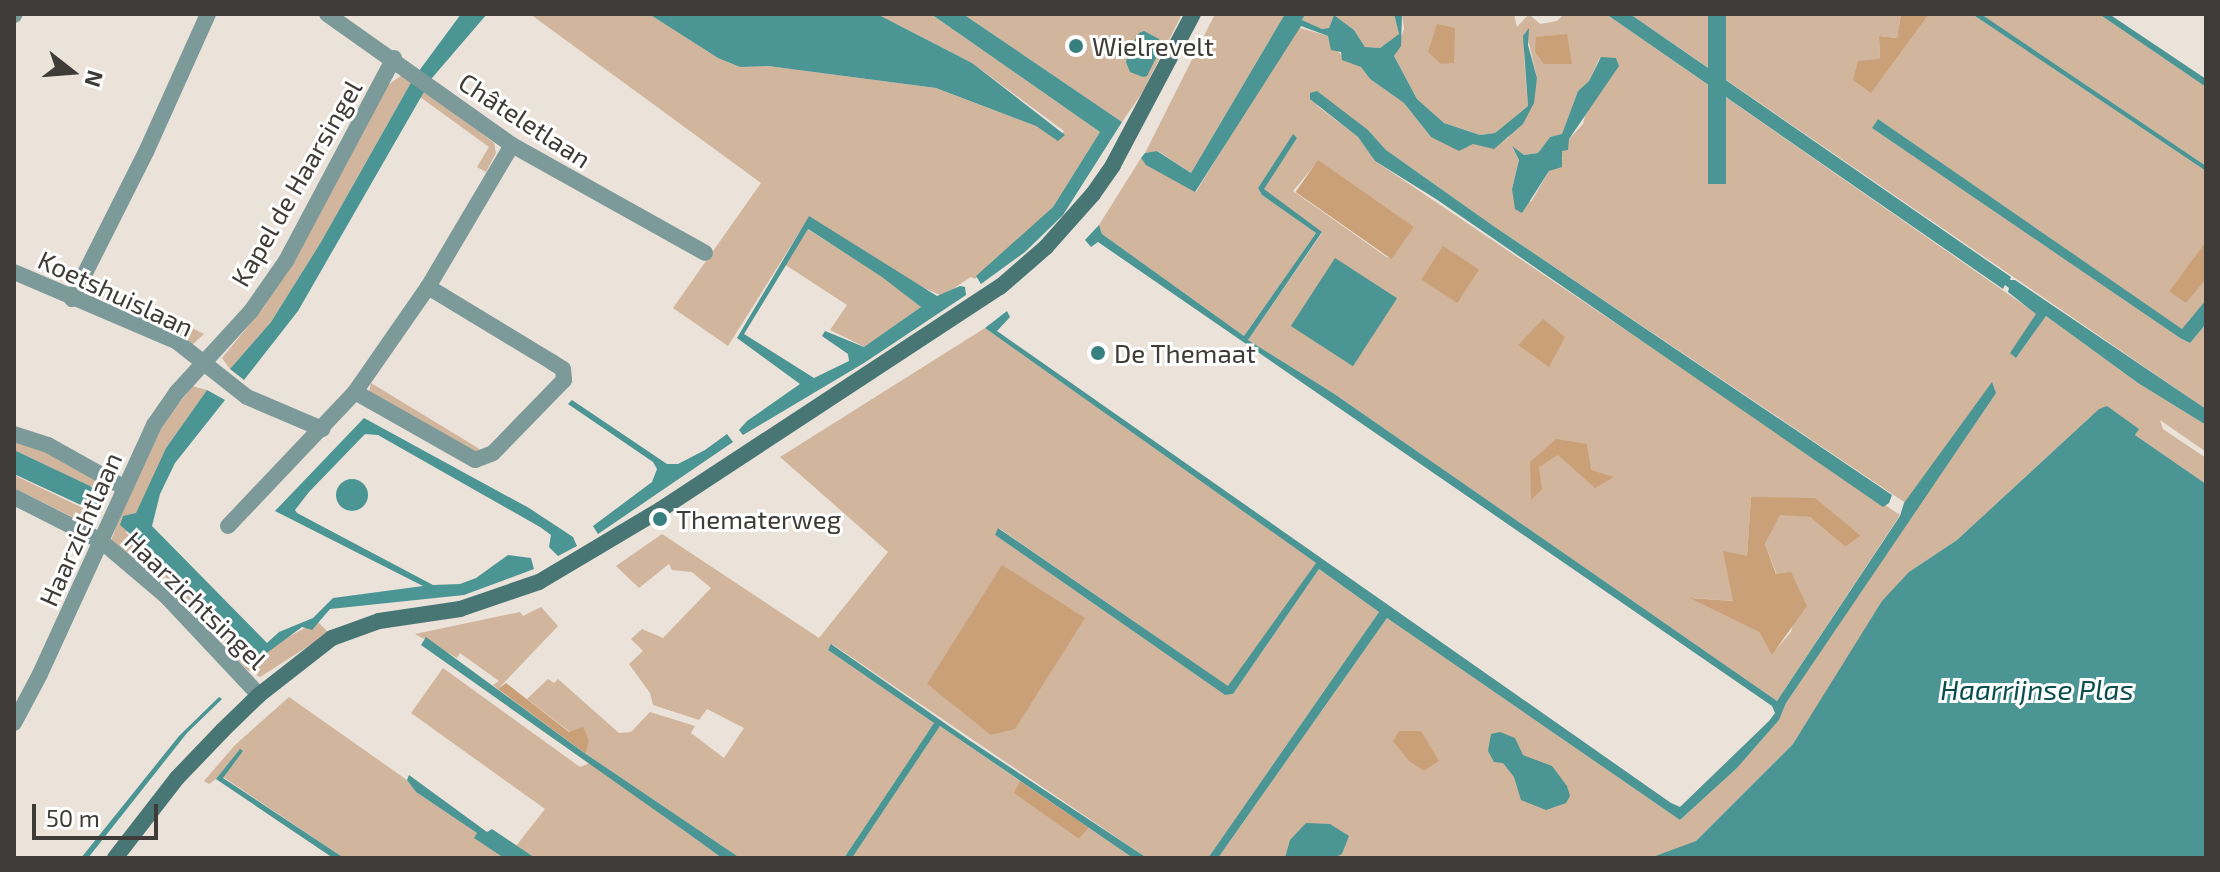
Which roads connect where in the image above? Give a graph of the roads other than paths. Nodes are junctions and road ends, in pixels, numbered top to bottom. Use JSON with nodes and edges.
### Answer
{"nodes":[{"id":1,"x":208,"y":14,"type":"edge"},
{"id":2,"x":327,"y":14,"type":"edge"},
{"id":3,"x":1193,"y":14,"type":"edge"},
{"id":4,"x":394,"y":58,"type":"junction"},
{"id":5,"x":512,"y":145,"type":"junction"},
{"id":6,"x":705,"y":253,"type":"dead end"},
{"id":7,"x":14,"y":272,"type":"edge"},
{"id":8,"x":428,"y":287,"type":"junction"},
{"id":9,"x":72,"y":299,"type":"junction"},
{"id":10,"x":208,"y":368,"type":"junction"},
{"id":11,"x":355,"y":392,"type":"junction"},
{"id":12,"x":322,"y":429,"type":"junction"},
{"id":13,"x":14,"y":434,"type":"edge"},
{"id":14,"x":123,"y":487,"type":"junction"},
{"id":15,"x":14,"y":497,"type":"edge"},
{"id":16,"x":228,"y":526,"type":"dead end"},
{"id":17,"x":101,"y":541,"type":"junction"},
{"id":18,"x":259,"y":695,"type":"junction"},
{"id":19,"x":14,"y":723,"type":"edge"},
{"id":20,"x":115,"y":858,"type":"edge"}],
"edges":[{"from":1,"to":9,"type":"street"},
{"from":2,"to":4,"type":"street","name":"Châteletlaan"},
{"from":3,"to":18,"type":"street"},
{"from":4,"to":5,"type":"street","name":"Châteletlaan"},
{"from":4,"to":10,"type":"street","name":"Kapel de Haarsingel"},
{"from":5,"to":6,"type":"street","name":"Châteletlaan"},
{"from":5,"to":8,"type":"street"},
{"from":7,"to":9,"type":"street","name":"Koetshuislaan"},
{"from":8,"to":11,"type":"street"},
{"from":8,"to":11,"type":"street"},
{"from":9,"to":10,"type":"street","name":"Koetshuislaan"},
{"from":10,"to":12,"type":"street","name":"Koetshuislaan"},
{"from":10,"to":14,"type":"street","name":"Haarzichtlaan"},
{"from":11,"to":12,"type":"street"},
{"from":12,"to":16,"type":"street"},
{"from":13,"to":14,"type":"street"},
{"from":14,"to":17,"type":"street","name":"Haarzichtlaan"},
{"from":15,"to":17,"type":"street","name":"Haarzichtsingel"},
{"from":17,"to":18,"type":"street","name":"Haarzichtsingel"},
{"from":17,"to":19,"type":"street","name":"Haarzichtlaan"},
{"from":18,"to":20,"type":"street"}]}
